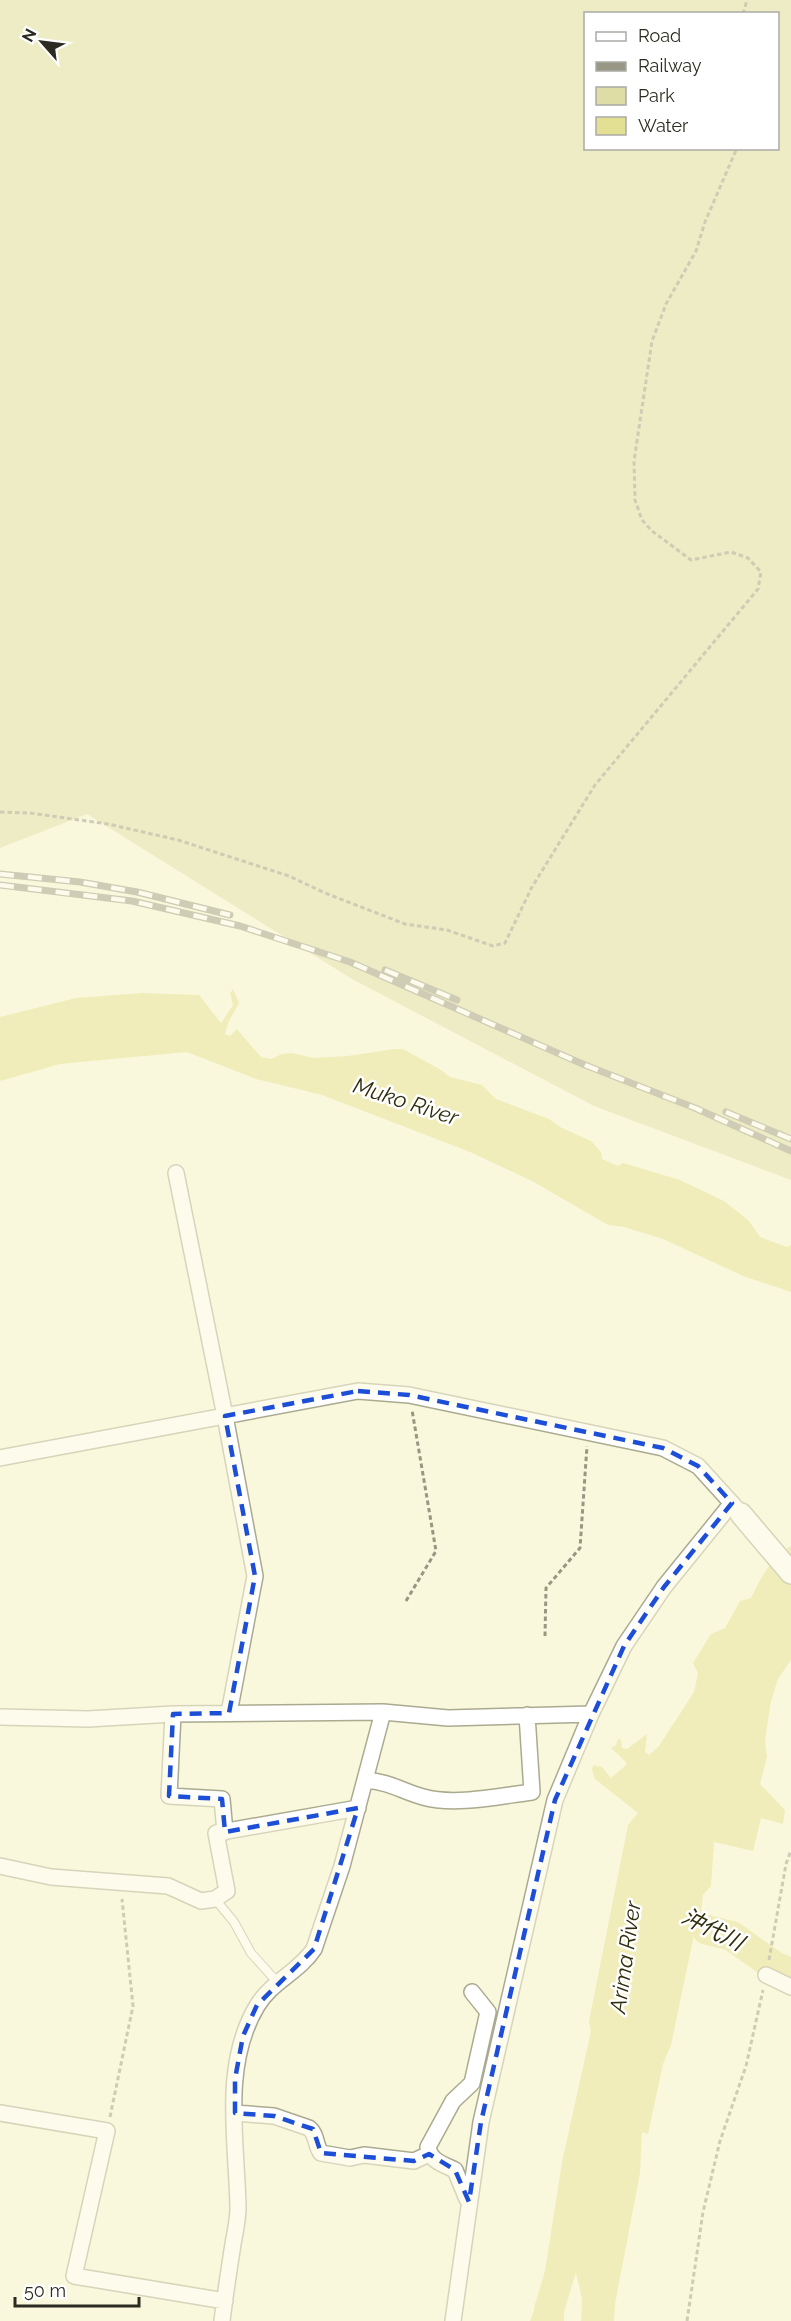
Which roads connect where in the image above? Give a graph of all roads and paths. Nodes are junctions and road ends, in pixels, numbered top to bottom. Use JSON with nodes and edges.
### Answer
{"nodes":[{"id":1,"x":736,"y":150,"type":"edge"},
{"id":2,"x":0,"y":812,"type":"edge"},
{"id":3,"x":176,"y":1173,"type":"dead end"},
{"id":4,"x":409,"y":1395,"type":"junction"},
{"id":5,"x":225,"y":1416,"type":"junction"},
{"id":6,"x":587,"y":1433,"type":"junction"},
{"id":7,"x":0,"y":1458,"type":"edge"},
{"id":8,"x":737,"y":1509,"type":"junction"},
{"id":9,"x":791,"y":1573,"type":"edge"},
{"id":10,"x":406,"y":1601,"type":"dead end"},
{"id":11,"x":545,"y":1636,"type":"dead end"},
{"id":12,"x":383,"y":1712,"type":"junction"},
{"id":13,"x":229,"y":1713,"type":"junction"},
{"id":14,"x":173,"y":1714,"type":"junction"},
{"id":15,"x":591,"y":1714,"type":"junction"},
{"id":16,"x":527,"y":1715,"type":"junction"},
{"id":17,"x":0,"y":1717,"type":"edge"},
{"id":18,"x":365,"y":1780,"type":"junction"},
{"id":19,"x":358,"y":1808,"type":"junction"},
{"id":20,"x":225,"y":1832,"type":"junction"},
{"id":21,"x":791,"y":1850,"type":"edge"},
{"id":22,"x":0,"y":1866,"type":"edge"},
{"id":23,"x":121,"y":1883,"type":"junction"},
{"id":24,"x":215,"y":1899,"type":"junction"},
{"id":25,"x":767,"y":1972,"type":"junction"},
{"id":26,"x":278,"y":1983,"type":"junction"},
{"id":27,"x":791,"y":1987,"type":"edge"},
{"id":28,"x":472,"y":1992,"type":"dead end"},
{"id":29,"x":0,"y":2113,"type":"edge"},
{"id":30,"x":235,"y":2113,"type":"junction"},
{"id":31,"x":107,"y":2131,"type":"junction"},
{"id":32,"x":429,"y":2154,"type":"junction"},
{"id":33,"x":469,"y":2202,"type":"junction"},
{"id":34,"x":225,"y":2301,"type":"junction"},
{"id":35,"x":222,"y":2321,"type":"edge"},
{"id":36,"x":453,"y":2321,"type":"edge"},
{"id":37,"x":687,"y":2321,"type":"edge"}],
"edges":[{"from":1,"to":2,"type":"path"},
{"from":3,"to":5,"type":"street"},
{"from":4,"to":5,"type":"street"},
{"from":4,"to":6,"type":"street"},
{"from":4,"to":10,"type":"path"},
{"from":5,"to":7,"type":"street"},
{"from":5,"to":13,"type":"street"},
{"from":6,"to":8,"type":"street"},
{"from":6,"to":11,"type":"path"},
{"from":8,"to":9,"type":"street"},
{"from":8,"to":15,"type":"street"},
{"from":12,"to":13,"type":"street"},
{"from":12,"to":16,"type":"street"},
{"from":12,"to":18,"type":"street"},
{"from":13,"to":14,"type":"street"},
{"from":14,"to":17,"type":"street"},
{"from":14,"to":20,"type":"street"},
{"from":15,"to":16,"type":"street"},
{"from":15,"to":33,"type":"street"},
{"from":16,"to":18,"type":"street"},
{"from":18,"to":19,"type":"street"},
{"from":19,"to":20,"type":"street"},
{"from":19,"to":26,"type":"street"},
{"from":20,"to":24,"type":"street"},
{"from":21,"to":25,"type":"path"},
{"from":22,"to":23,"type":"street"},
{"from":23,"to":24,"type":"street"},
{"from":23,"to":31,"type":"path"},
{"from":24,"to":26,"type":"lane"},
{"from":25,"to":27,"type":"street"},
{"from":25,"to":37,"type":"path"},
{"from":26,"to":30,"type":"street"},
{"from":28,"to":32,"type":"street"},
{"from":29,"to":31,"type":"street"},
{"from":30,"to":32,"type":"street"},
{"from":30,"to":34,"type":"street"},
{"from":31,"to":34,"type":"street"},
{"from":32,"to":33,"type":"street"},
{"from":33,"to":36,"type":"street"},
{"from":34,"to":35,"type":"street"}]}
